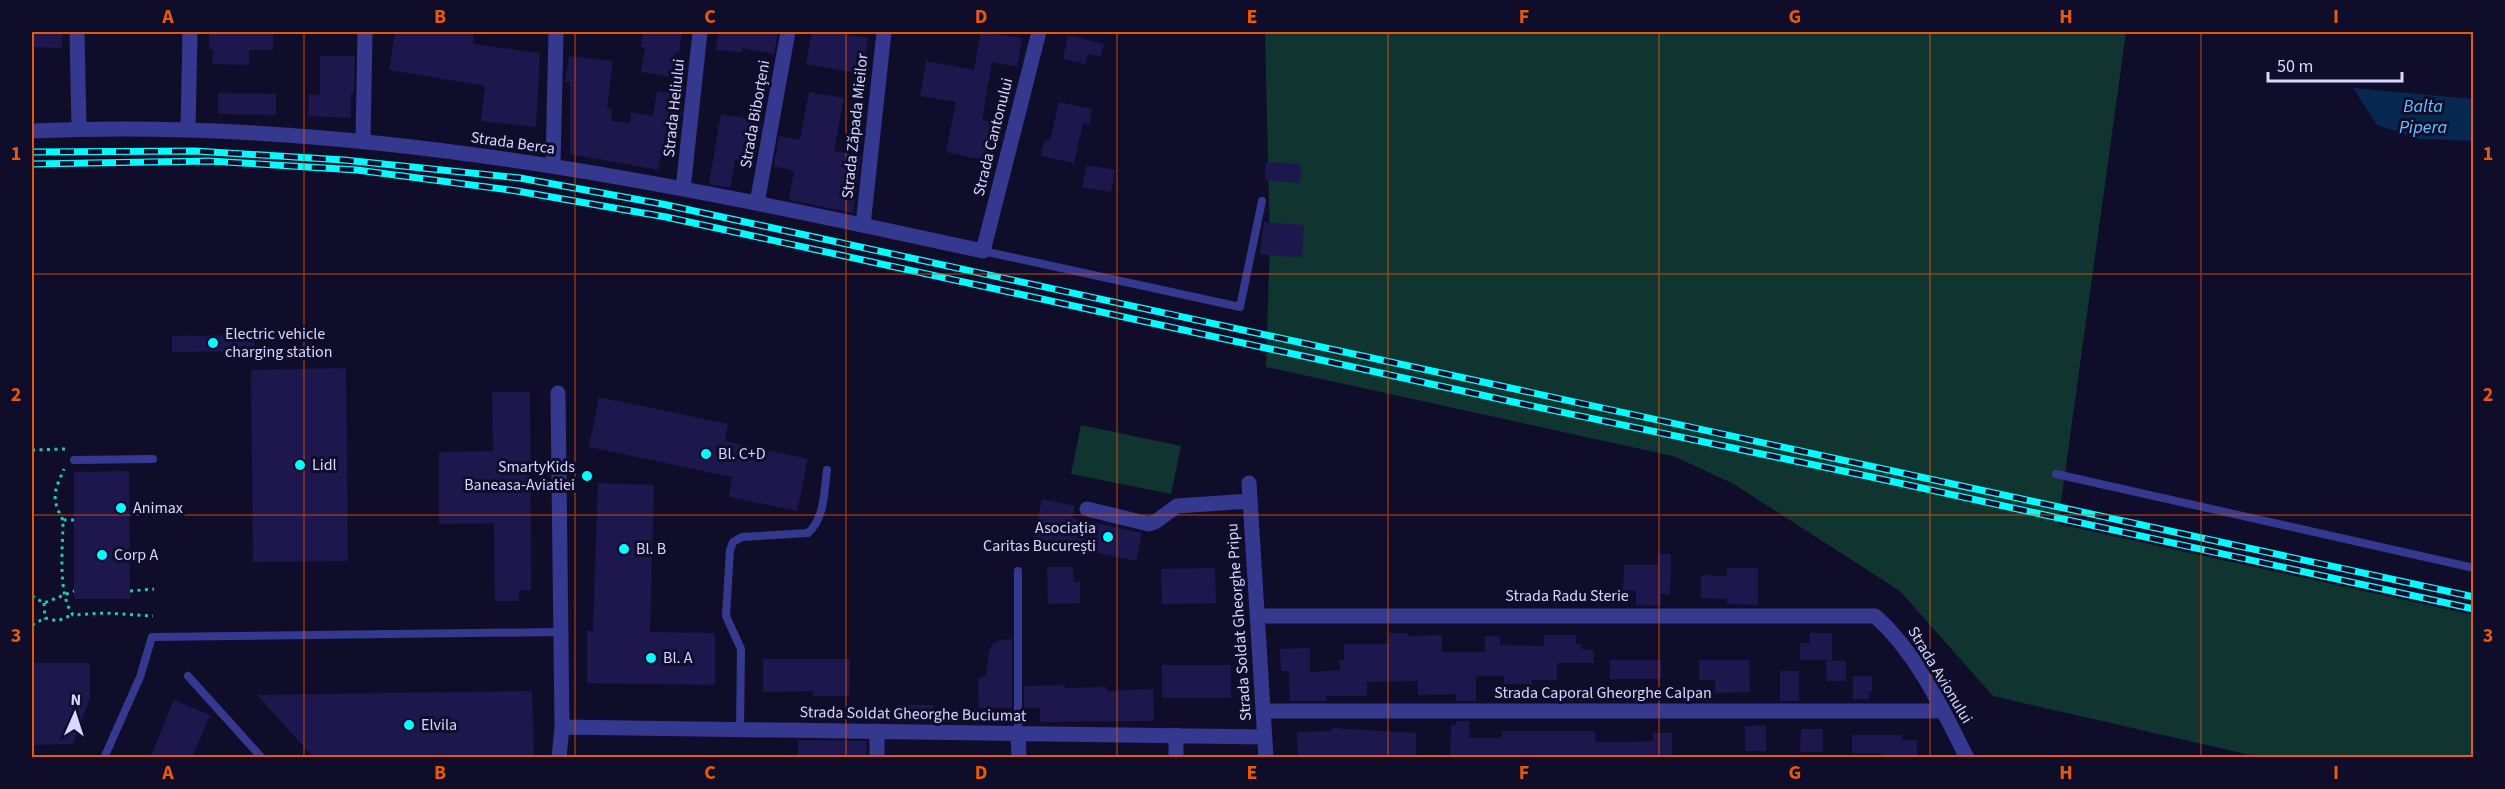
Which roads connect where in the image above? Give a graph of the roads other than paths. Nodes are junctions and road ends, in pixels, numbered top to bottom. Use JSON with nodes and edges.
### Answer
{"nodes":[{"id":1,"x":77,"y":32,"type":"edge"},
{"id":2,"x":190,"y":32,"type":"edge"},
{"id":3,"x":365,"y":32,"type":"edge"},
{"id":4,"x":556,"y":32,"type":"edge"},
{"id":5,"x":700,"y":32,"type":"edge"},
{"id":6,"x":788,"y":32,"type":"edge"},
{"id":7,"x":884,"y":32,"type":"edge"},
{"id":8,"x":1039,"y":32,"type":"edge"},
{"id":9,"x":79,"y":128,"type":"junction"},
{"id":10,"x":32,"y":130,"type":"edge"},
{"id":11,"x":188,"y":130,"type":"junction"},
{"id":12,"x":363,"y":141,"type":"junction"},
{"id":13,"x":553,"y":166,"type":"junction"},
{"id":14,"x":683,"y":189,"type":"junction"},
{"id":15,"x":1262,"y":201,"type":"dead end"},
{"id":16,"x":757,"y":203,"type":"junction"},
{"id":17,"x":863,"y":225,"type":"junction"},
{"id":18,"x":983,"y":251,"type":"junction"},
{"id":19,"x":558,"y":393,"type":"dead end"},
{"id":20,"x":153,"y":459,"type":"dead end"},
{"id":21,"x":74,"y":460,"type":"dead end"},
{"id":22,"x":827,"y":470,"type":"dead end"},
{"id":23,"x":2056,"y":474,"type":"dead end"},
{"id":24,"x":1249,"y":483,"type":"dead end"},
{"id":25,"x":1250,"y":501,"type":"junction"},
{"id":26,"x":1087,"y":509,"type":"dead end"},
{"id":27,"x":2474,"y":568,"type":"edge"},
{"id":28,"x":1018,"y":571,"type":"dead end"},
{"id":29,"x":1258,"y":616,"type":"junction"},
{"id":30,"x":1875,"y":616,"type":"joint"},
{"id":31,"x":561,"y":632,"type":"junction"},
{"id":32,"x":188,"y":676,"type":"dead end"},
{"id":33,"x":1263,"y":711,"type":"junction"},
{"id":34,"x":1943,"y":711,"type":"junction"},
{"id":35,"x":562,"y":728,"type":"junction"},
{"id":36,"x":740,"y":730,"type":"junction"},
{"id":37,"x":877,"y":731,"type":"junction"},
{"id":38,"x":1018,"y":733,"type":"junction"},
{"id":39,"x":1176,"y":735,"type":"junction"},
{"id":40,"x":1264,"y":736,"type":"junction"},
{"id":41,"x":104,"y":758,"type":"edge"},
{"id":42,"x":262,"y":758,"type":"edge"},
{"id":43,"x":559,"y":758,"type":"edge"},
{"id":44,"x":877,"y":758,"type":"edge"},
{"id":45,"x":1019,"y":758,"type":"edge"},
{"id":46,"x":1176,"y":758,"type":"edge"},
{"id":47,"x":1266,"y":758,"type":"edge"},
{"id":48,"x":1967,"y":758,"type":"edge"}],
"edges":[{"from":1,"to":9,"type":"street"},
{"from":2,"to":11,"type":"street"},
{"from":3,"to":12,"type":"street"},
{"from":4,"to":13,"type":"street"},
{"from":5,"to":14,"type":"street","name":"Strada Heliului"},
{"from":6,"to":16,"type":"street","name":"Strada Biborțeni"},
{"from":7,"to":17,"type":"street","name":"Strada Zăpada Mieilor"},
{"from":8,"to":18,"type":"street","name":"Strada Cantonului"},
{"from":9,"to":10,"type":"street","name":"Strada Berca"},
{"from":9,"to":11,"type":"street","name":"Strada Berca"},
{"from":11,"to":12,"type":"street","name":"Strada Berca"},
{"from":12,"to":13,"type":"street","name":"Strada Berca"},
{"from":13,"to":14,"type":"street","name":"Strada Berca"},
{"from":14,"to":16,"type":"street","name":"Strada Berca"},
{"from":15,"to":18,"type":"lane"},
{"from":16,"to":17,"type":"street","name":"Strada Berca"},
{"from":17,"to":18,"type":"street","name":"Strada Berca"},
{"from":19,"to":31,"type":"street"},
{"from":20,"to":21,"type":"lane"},
{"from":22,"to":36,"type":"lane"},
{"from":23,"to":27,"type":"lane"},
{"from":24,"to":25,"type":"street","name":"Strada Soldat Gheorghe Pripu"},
{"from":25,"to":26,"type":"street"},
{"from":25,"to":29,"type":"street","name":"Strada Soldat Gheorghe Pripu"},
{"from":28,"to":38,"type":"lane"},
{"from":29,"to":30,"type":"street","name":"Strada Radu Sterie"},
{"from":29,"to":33,"type":"street","name":"Strada Soldat Gheorghe Pripu"},
{"from":30,"to":34,"type":"street","name":"Strada Avionului"},
{"from":31,"to":35,"type":"street"},
{"from":31,"to":41,"type":"lane"},
{"from":32,"to":42,"type":"lane"},
{"from":33,"to":34,"type":"street","name":"Strada Caporal Gheorghe Calpan"},
{"from":33,"to":40,"type":"street","name":"Strada Soldat Gheorghe Pripu"},
{"from":34,"to":48,"type":"street","name":"Strada Avionului"},
{"from":35,"to":36,"type":"street","name":"Strada Soldat Gheorghe Buciumat"},
{"from":35,"to":43,"type":"street"},
{"from":36,"to":37,"type":"street","name":"Strada Soldat Gheorghe Buciumat"},
{"from":37,"to":38,"type":"street","name":"Strada Soldat Gheorghe Buciumat"},
{"from":37,"to":44,"type":"street"},
{"from":38,"to":39,"type":"street","name":"Strada Soldat Gheorghe Buciumat"},
{"from":38,"to":45,"type":"street"},
{"from":39,"to":40,"type":"street","name":"Strada Soldat Gheorghe Buciumat"},
{"from":39,"to":46,"type":"street"},
{"from":40,"to":47,"type":"street","name":"Strada Soldat Gheorghe Pripu"}]}
